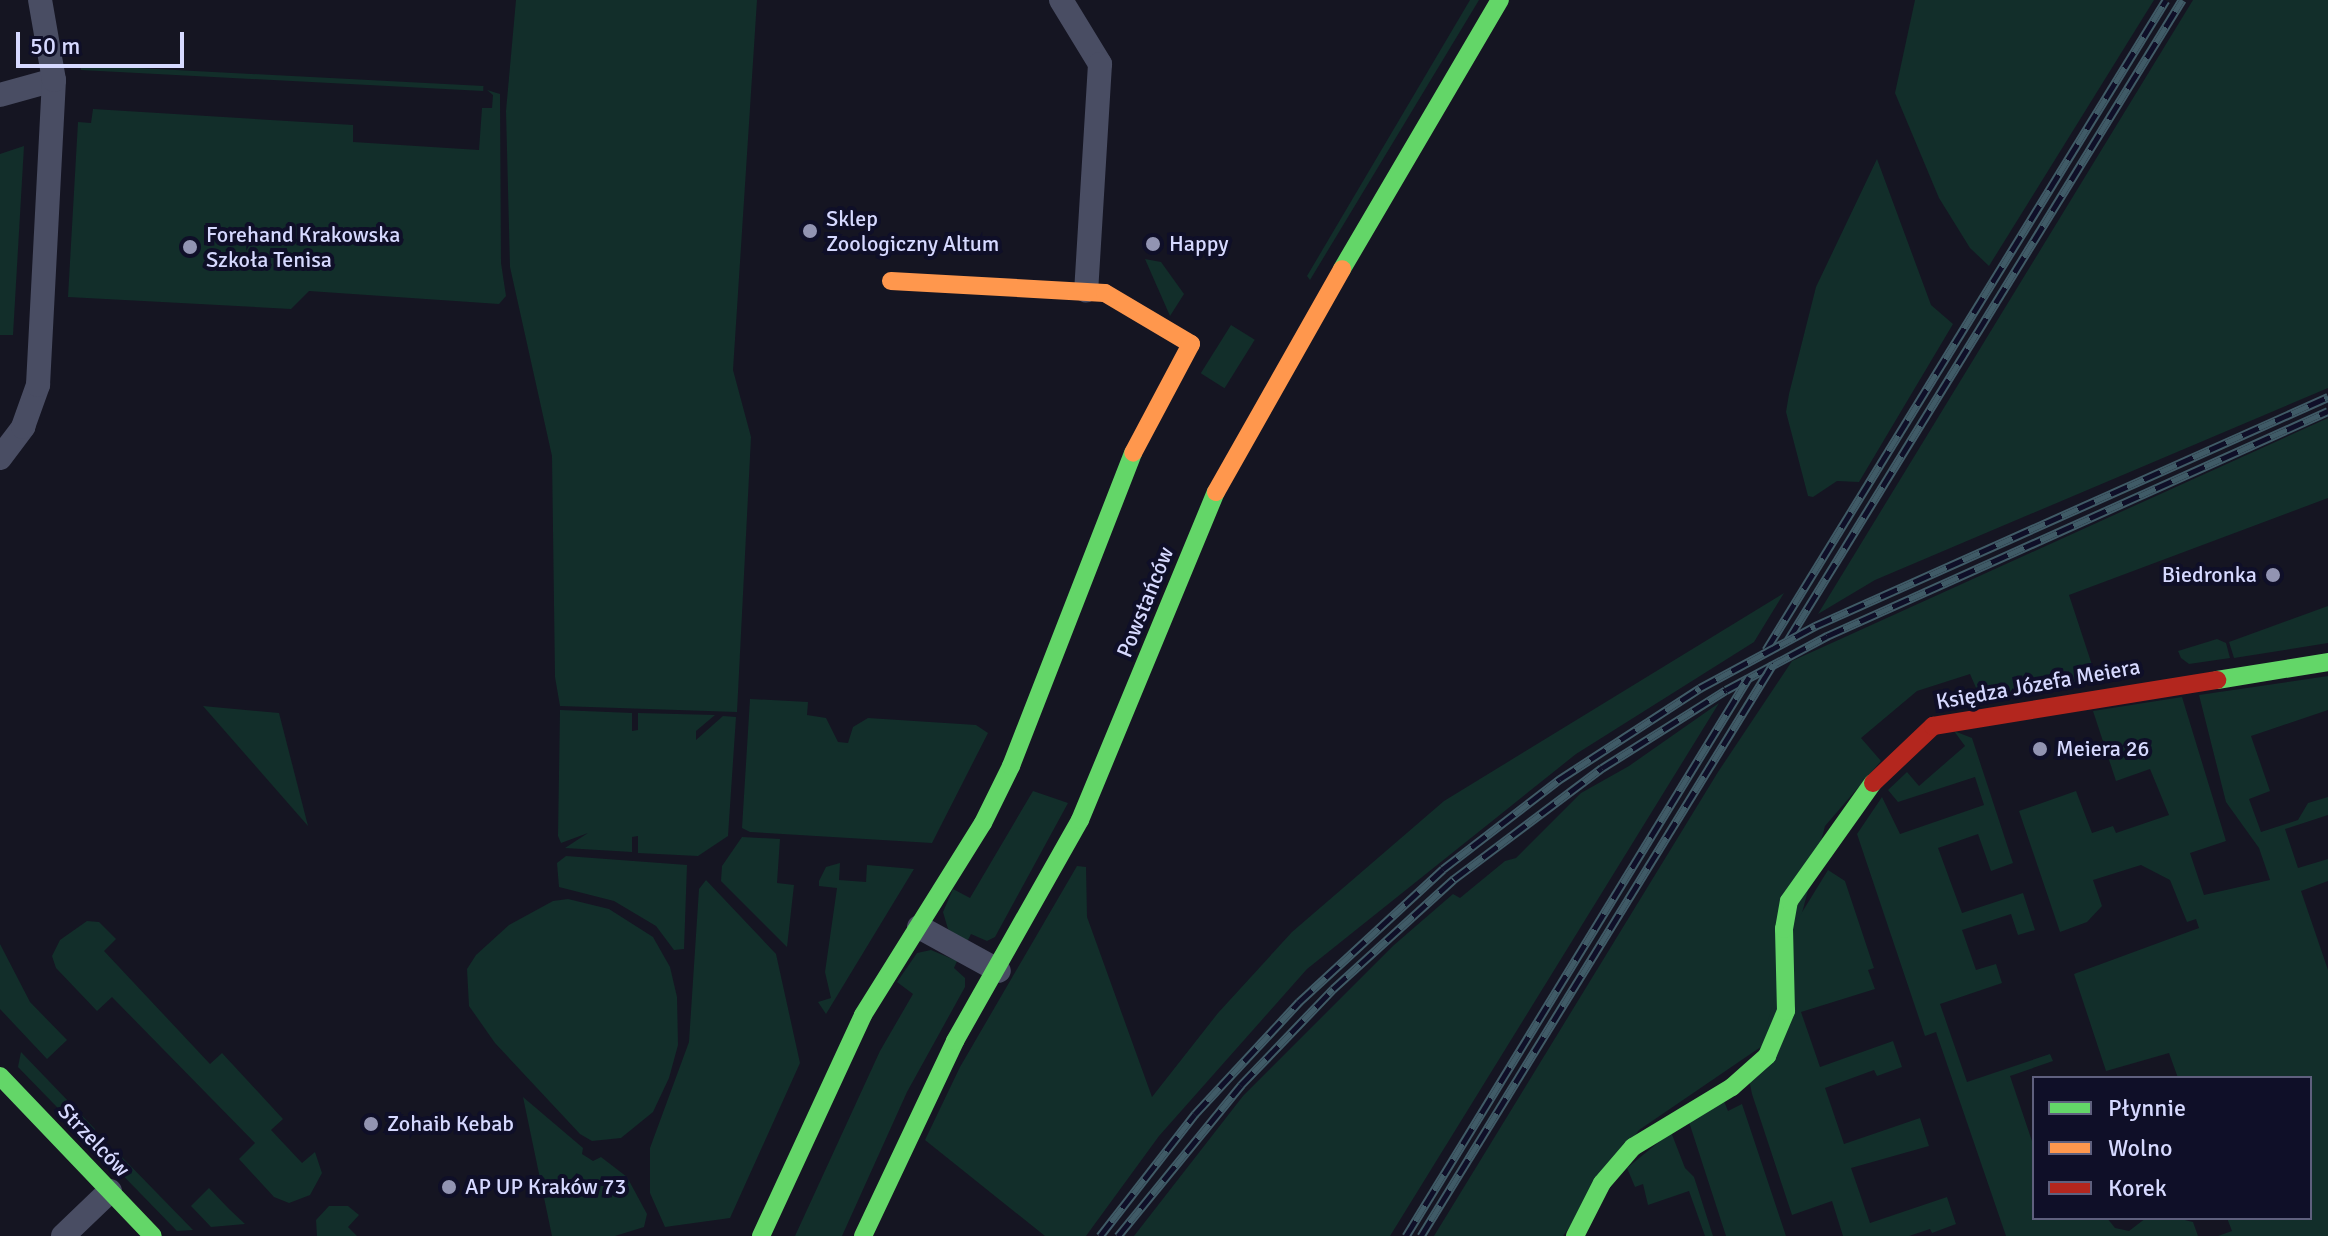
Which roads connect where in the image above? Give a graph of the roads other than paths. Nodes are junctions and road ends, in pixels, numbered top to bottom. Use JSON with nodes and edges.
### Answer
{"nodes":[{"id":1,"x":40,"y":0,"type":"edge"},
{"id":2,"x":1061,"y":0,"type":"edge"},
{"id":3,"x":1500,"y":0,"type":"edge"},
{"id":4,"x":54,"y":80,"type":"junction"},
{"id":5,"x":0,"y":95,"type":"edge"},
{"id":6,"x":891,"y":281,"type":"dead end"},
{"id":7,"x":1086,"y":291,"type":"junction"},
{"id":8,"x":0,"y":458,"type":"edge"},
{"id":9,"x":2328,"y":662,"type":"edge"},
{"id":10,"x":919,"y":927,"type":"junction"},
{"id":11,"x":999,"y":971,"type":"junction"},
{"id":12,"x":0,"y":1076,"type":"edge"},
{"id":13,"x":110,"y":1191,"type":"junction"},
{"id":14,"x":63,"y":1236,"type":"edge"},
{"id":15,"x":153,"y":1236,"type":"edge"},
{"id":16,"x":761,"y":1236,"type":"edge"},
{"id":17,"x":863,"y":1236,"type":"edge"},
{"id":18,"x":1575,"y":1236,"type":"edge"}],
"edges":[{"from":1,"to":4,"type":"street"},
{"from":2,"to":7,"type":"street"},
{"from":3,"to":11,"type":"street","name":"Powstańców"},
{"from":4,"to":5,"type":"street"},
{"from":4,"to":8,"type":"street"},
{"from":6,"to":7,"type":"street"},
{"from":7,"to":10,"type":"street"},
{"from":9,"to":18,"type":"street","name":"Księdza Józefa Meiera"},
{"from":10,"to":11,"type":"street"},
{"from":10,"to":16,"type":"street"},
{"from":11,"to":17,"type":"street","name":"Powstańców"},
{"from":12,"to":13,"type":"street","name":"Strzelców"},
{"from":13,"to":14,"type":"street"},
{"from":13,"to":15,"type":"street","name":"Strzelców"}]}
